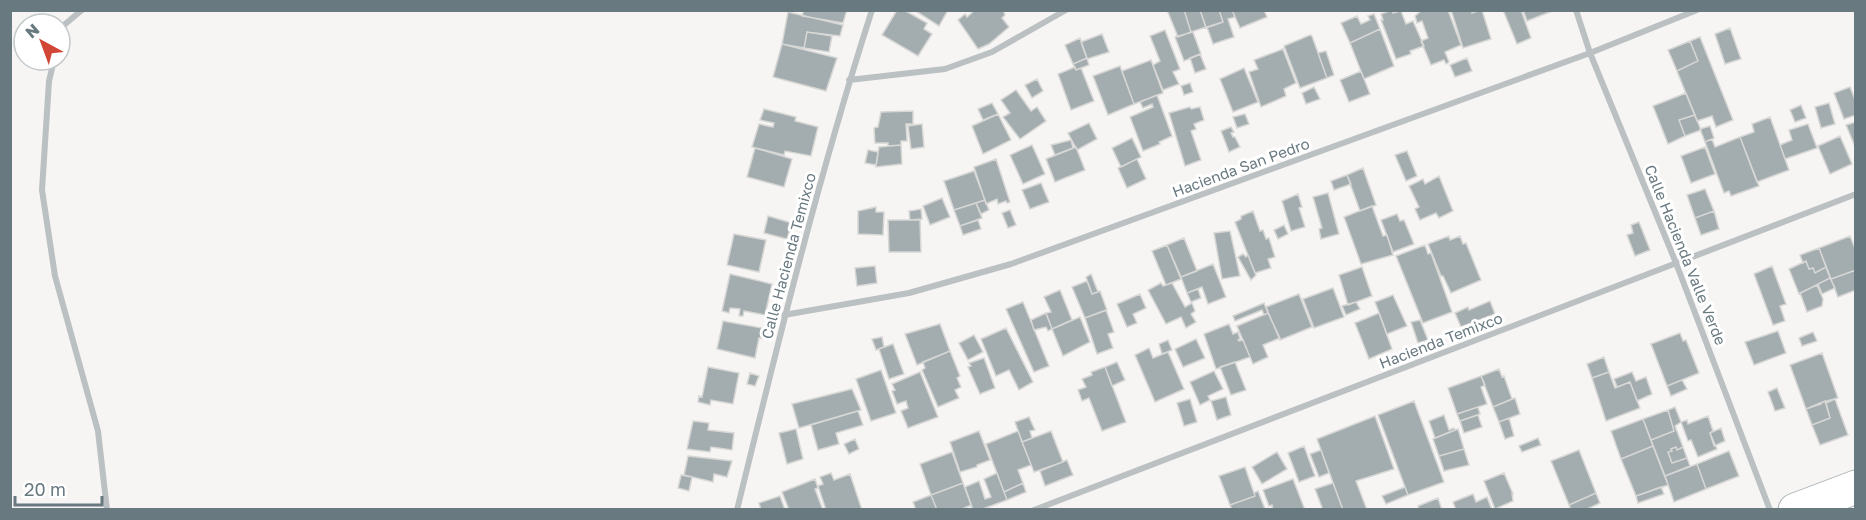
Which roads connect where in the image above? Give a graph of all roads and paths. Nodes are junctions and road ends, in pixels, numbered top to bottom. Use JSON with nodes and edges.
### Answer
{"nodes":[{"id":1,"x":872,"y":10,"type":"edge"},
{"id":2,"x":1066,"y":10,"type":"edge"},
{"id":3,"x":1576,"y":10,"type":"edge"},
{"id":4,"x":1697,"y":10,"type":"edge"},
{"id":5,"x":1590,"y":53,"type":"junction"},
{"id":6,"x":51,"y":72,"type":"edge"},
{"id":7,"x":849,"y":80,"type":"junction"},
{"id":8,"x":1856,"y":194,"type":"edge"},
{"id":9,"x":1676,"y":263,"type":"junction"},
{"id":10,"x":784,"y":315,"type":"junction"},
{"id":11,"x":1856,"y":487,"type":"edge"},
{"id":12,"x":107,"y":510,"type":"edge"},
{"id":13,"x":737,"y":510,"type":"edge"},
{"id":14,"x":1034,"y":510,"type":"edge"},
{"id":15,"x":1770,"y":510,"type":"edge"},
{"id":16,"x":1795,"y":510,"type":"edge"}],
"edges":[{"from":1,"to":7,"type":"street","name":"Calle Hacienda Temixco"},
{"from":2,"to":7,"type":"street"},
{"from":3,"to":5,"type":"street","name":"Calle Hacienda Valle Verde"},
{"from":4,"to":5,"type":"street","name":"Hacienda San Pedro"},
{"from":5,"to":9,"type":"street","name":"Calle Hacienda Valle Verde"},
{"from":5,"to":10,"type":"street","name":"Hacienda San Pedro"},
{"from":6,"to":12,"type":"street"},
{"from":7,"to":10,"type":"street","name":"Calle Hacienda Temixco"},
{"from":8,"to":9,"type":"street","name":"Hacienda Temixco"},
{"from":9,"to":14,"type":"street","name":"Hacienda Temixco"},
{"from":9,"to":15,"type":"street","name":"Calle Hacienda Valle Verde"},
{"from":10,"to":13,"type":"street","name":"Calle Hacienda Temixco"},
{"from":11,"to":16,"type":"main road"}]}
